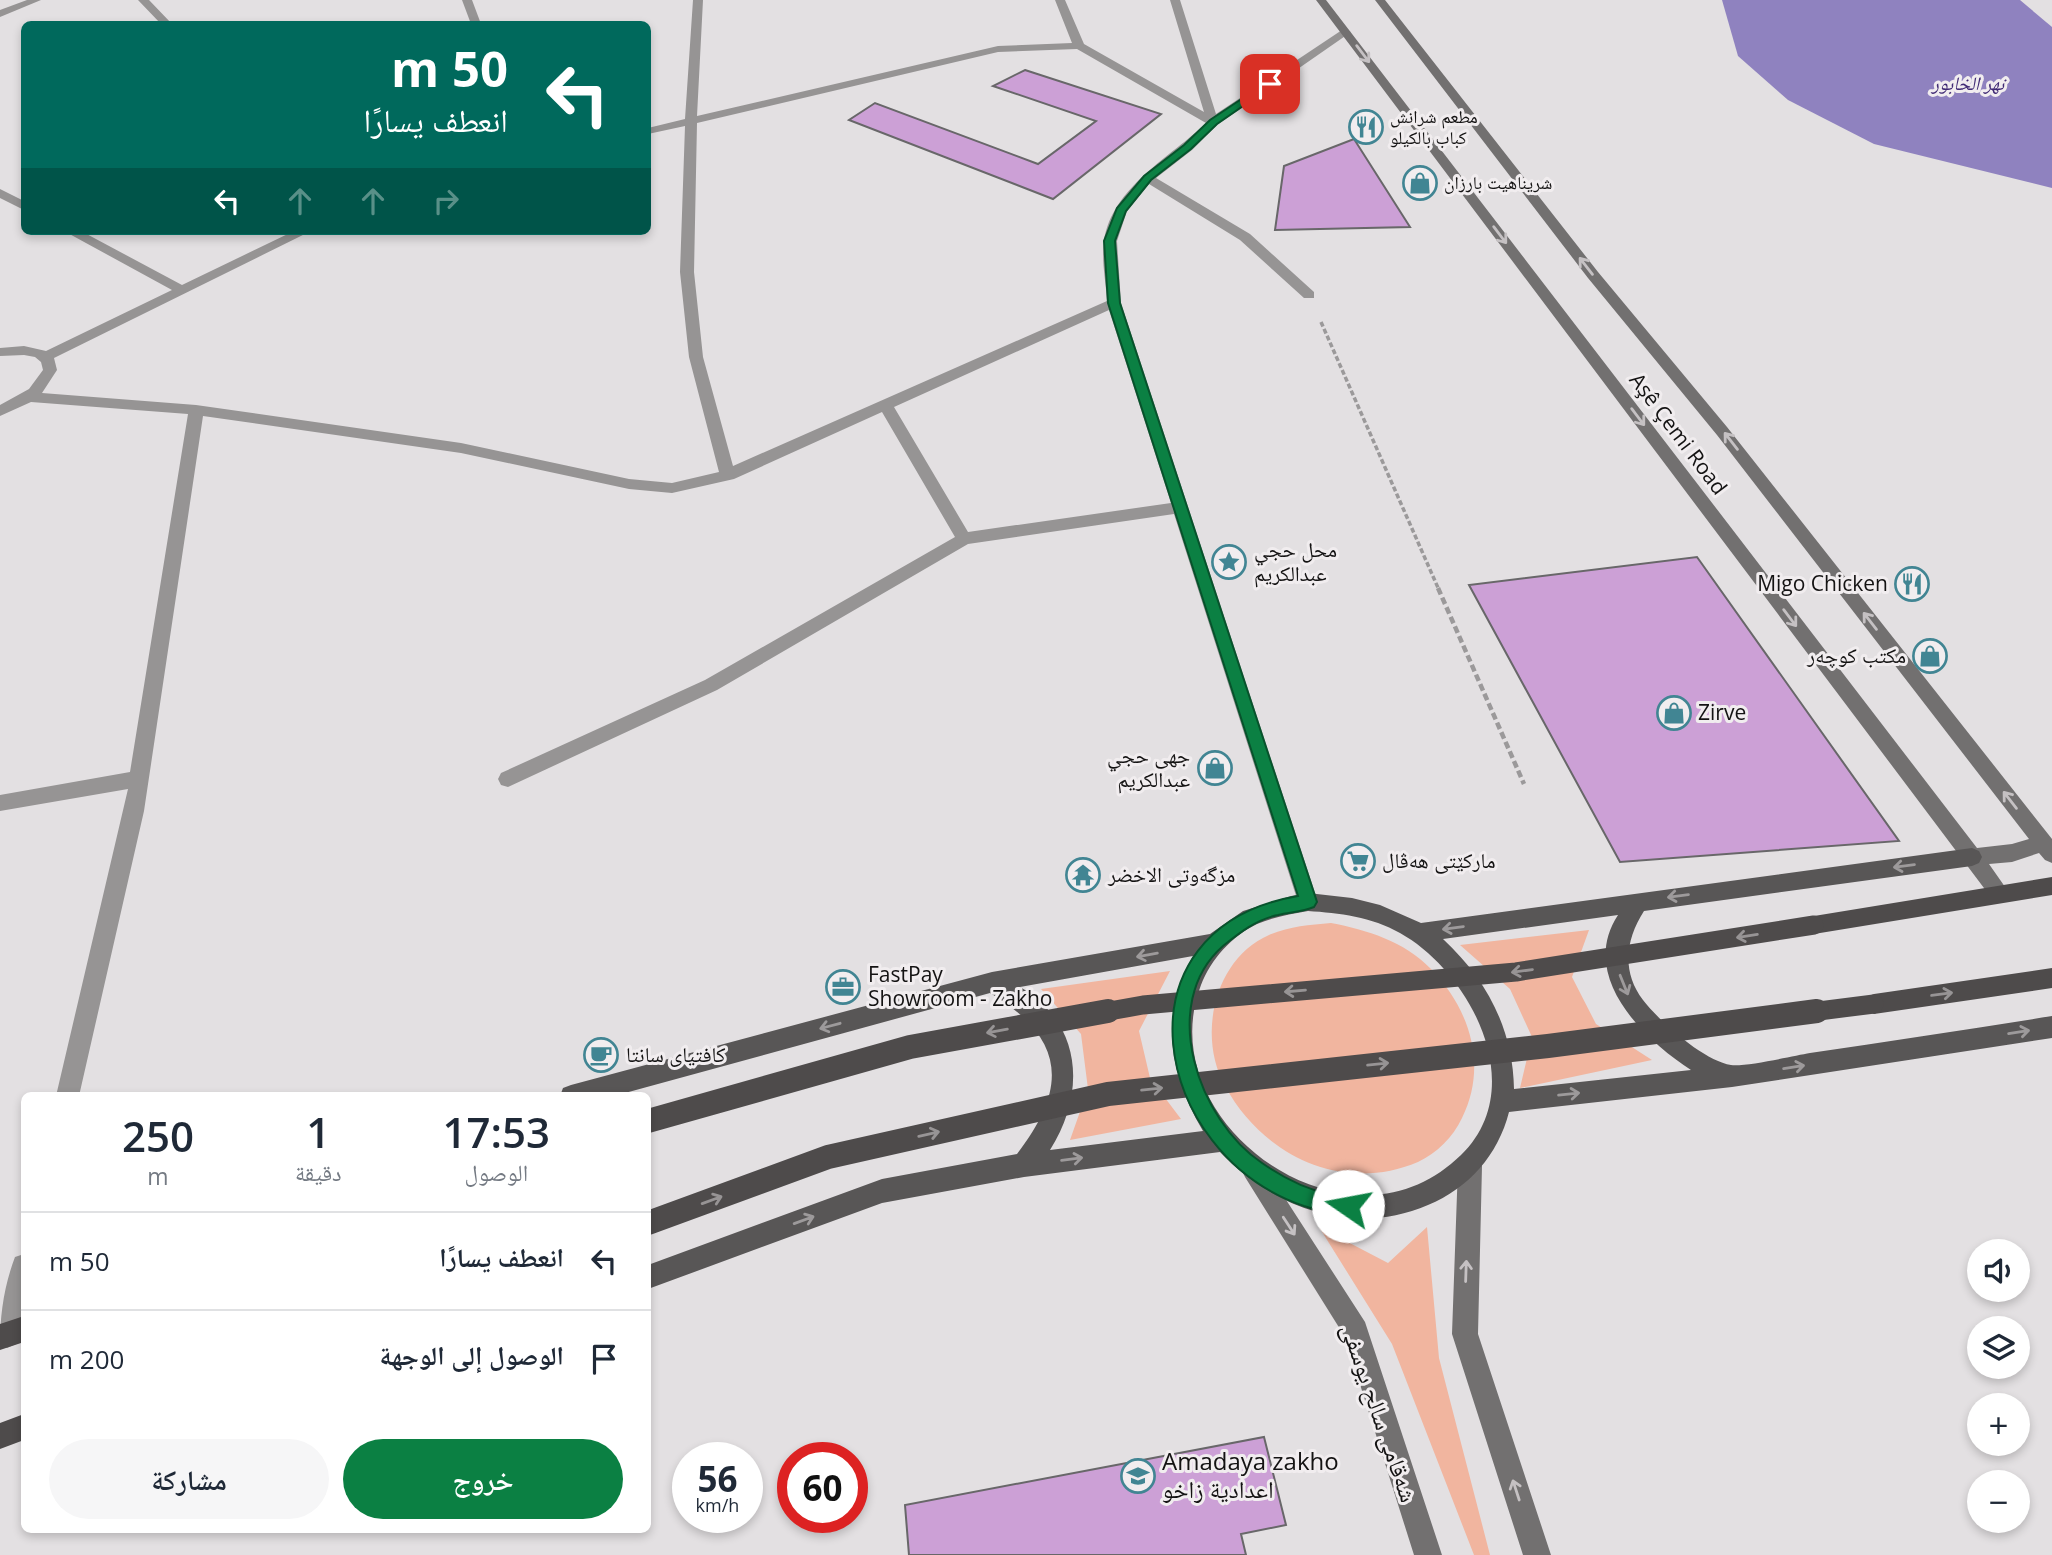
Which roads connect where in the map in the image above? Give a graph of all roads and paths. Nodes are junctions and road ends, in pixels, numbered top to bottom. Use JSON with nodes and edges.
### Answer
{"nodes":[{"id":1,"x":36,"y":0,"type":"edge"},
{"id":2,"x":143,"y":0,"type":"edge"},
{"id":3,"x":467,"y":0,"type":"edge"},
{"id":4,"x":698,"y":0,"type":"edge"},
{"id":5,"x":1060,"y":0,"type":"edge"},
{"id":6,"x":1175,"y":0,"type":"edge"},
{"id":7,"x":1321,"y":0,"type":"edge"},
{"id":8,"x":1380,"y":0,"type":"edge"},
{"id":9,"x":0,"y":14,"type":"edge"},
{"id":10,"x":164,"y":21,"type":"edge"},
{"id":11,"x":474,"y":21,"type":"edge"},
{"id":12,"x":1346,"y":32,"type":"junction"},
{"id":13,"x":1079,"y":46,"type":"junction"},
{"id":14,"x":691,"y":121,"type":"junction"},
{"id":15,"x":1213,"y":122,"type":"junction"},
{"id":16,"x":651,"y":130,"type":"edge"},
{"id":17,"x":1148,"y":178,"type":"junction"},
{"id":18,"x":0,"y":193,"type":"edge"},
{"id":19,"x":21,"y":204,"type":"edge"},
{"id":20,"x":79,"y":235,"type":"edge"},
{"id":21,"x":295,"y":235,"type":"edge"},
{"id":22,"x":180,"y":289,"type":"junction"},
{"id":23,"x":1309,"y":295,"type":"joint"},
{"id":24,"x":1114,"y":303,"type":"junction"},
{"id":25,"x":0,"y":352,"type":"edge"},
{"id":26,"x":45,"y":357,"type":"junction"},
{"id":27,"x":30,"y":397,"type":"junction"},
{"id":28,"x":886,"y":406,"type":"junction"},
{"id":29,"x":196,"y":410,"type":"junction"},
{"id":30,"x":0,"y":411,"type":"edge"},
{"id":31,"x":728,"y":475,"type":"junction"},
{"id":32,"x":1181,"y":507,"type":"junction"},
{"id":33,"x":964,"y":539,"type":"junction"},
{"id":34,"x":139,"y":779,"type":"junction"},
{"id":35,"x":508,"y":779,"type":"dead end"},
{"id":36,"x":1524,"y":784,"type":"dead end"},
{"id":37,"x":0,"y":803,"type":"edge"},
{"id":38,"x":2048,"y":848,"type":"edge"},
{"id":39,"x":1972,"y":857,"type":"junction"},
{"id":40,"x":2052,"y":886,"type":"edge"},
{"id":41,"x":2000,"y":894,"type":"junction"},
{"id":42,"x":1639,"y":901,"type":"junction"},
{"id":43,"x":1308,"y":902,"type":"junction"},
{"id":44,"x":1418,"y":933,"type":"junction"},
{"id":45,"x":1214,"y":943,"type":"junction"},
{"id":46,"x":2052,"y":978,"type":"edge"},
{"id":47,"x":992,"y":982,"type":"junction"},
{"id":48,"x":2052,"y":1027,"type":"edge"},
{"id":49,"x":1732,"y":1076,"type":"junction"},
{"id":50,"x":67,"y":1092,"type":"edge"},
{"id":51,"x":586,"y":1092,"type":"edge"},
{"id":52,"x":1501,"y":1101,"type":"junction"},
{"id":53,"x":651,"y":1120,"type":"edge"},
{"id":54,"x":1223,"y":1140,"type":"junction"},
{"id":55,"x":1024,"y":1165,"type":"junction"},
{"id":56,"x":1470,"y":1166,"type":"junction"},
{"id":57,"x":1253,"y":1169,"type":"junction"},
{"id":58,"x":651,"y":1222,"type":"edge"},
{"id":59,"x":651,"y":1276,"type":"edge"},
{"id":60,"x":21,"y":1282,"type":"edge"},
{"id":61,"x":11,"y":1334,"type":"edge"},
{"id":62,"x":21,"y":1428,"type":"edge"},
{"id":63,"x":0,"y":1436,"type":"edge"},
{"id":64,"x":1427,"y":1555,"type":"edge"},
{"id":65,"x":1537,"y":1555,"type":"edge"}],
"edges":[{"from":1,"to":9,"type":"street"},
{"from":2,"to":10,"type":"street"},
{"from":3,"to":11,"type":"street"},
{"from":4,"to":14,"type":"street"},
{"from":5,"to":13,"type":"street"},
{"from":6,"to":15,"type":"street"},
{"from":7,"to":12,"type":"main road","name":"Aşê Çemi Road"},
{"from":38,"to":8,"type":"main road","name":"Aşê Çemi Road","one_way":true},
{"from":12,"to":15,"type":"street"},
{"from":12,"to":39,"type":"main road","name":"Aşê Çemi Road","one_way":true},
{"from":13,"to":14,"type":"street"},
{"from":13,"to":15,"type":"street"},
{"from":14,"to":16,"type":"street"},
{"from":14,"to":31,"type":"street"},
{"from":15,"to":17,"type":"street"},
{"from":17,"to":23,"type":"street"},
{"from":17,"to":24,"type":"street"},
{"from":18,"to":19,"type":"street"},
{"from":20,"to":22,"type":"street"},
{"from":21,"to":22,"type":"street"},
{"from":22,"to":26,"type":"street"},
{"from":23,"to":36,"type":"path"},
{"from":24,"to":28,"type":"street"},
{"from":24,"to":32,"type":"street"},
{"from":25,"to":26,"type":"street"},
{"from":26,"to":27,"type":"street"},
{"from":27,"to":29,"type":"street"},
{"from":27,"to":30,"type":"street"},
{"from":28,"to":31,"type":"street"},
{"from":28,"to":33,"type":"street"},
{"from":29,"to":31,"type":"street"},
{"from":29,"to":34,"type":"street"},
{"from":32,"to":33,"type":"street"},
{"from":32,"to":43,"type":"street"},
{"from":33,"to":35,"type":"street"},
{"from":34,"to":37,"type":"street"},
{"from":34,"to":50,"type":"street"},
{"from":38,"to":39,"type":"main road"},
{"from":39,"to":41,"type":"main road","name":"Aşê Çemi Road"},
{"from":39,"to":42,"type":"main road","one_way":true},
{"from":40,"to":41,"type":"highway"},
{"from":41,"to":53,"type":"highway","one_way":true,"bridge":true},
{"from":42,"to":44,"type":"main road","one_way":true},
{"from":42,"to":49,"type":"main road","one_way":true},
{"from":43,"to":44,"type":"main road"},
{"from":43,"to":45,"type":"main road"},
{"from":44,"to":52,"type":"main road"},
{"from":45,"to":47,"type":"main road","one_way":true},
{"from":45,"to":54,"type":"main road"},
{"from":58,"to":46,"type":"highway","one_way":true,"bridge":true},
{"from":47,"to":51,"type":"main road","one_way":true},
{"from":47,"to":55,"type":"main road"},
{"from":49,"to":48,"type":"main road","one_way":true},
{"from":52,"to":49,"type":"main road","one_way":true},
{"from":52,"to":56,"type":"main road"},
{"from":55,"to":54,"type":"main road","one_way":true},
{"from":54,"to":57,"type":"main road"},
{"from":59,"to":55,"type":"main road","one_way":true},
{"from":56,"to":57,"type":"main road"},
{"from":65,"to":56,"type":"main road","one_way":true},
{"from":57,"to":64,"type":"main road","name":"شەقامی سالح یوسفی","one_way":true},
{"from":60,"to":61,"type":"street"},
{"from":62,"to":63,"type":"highway"}]}
